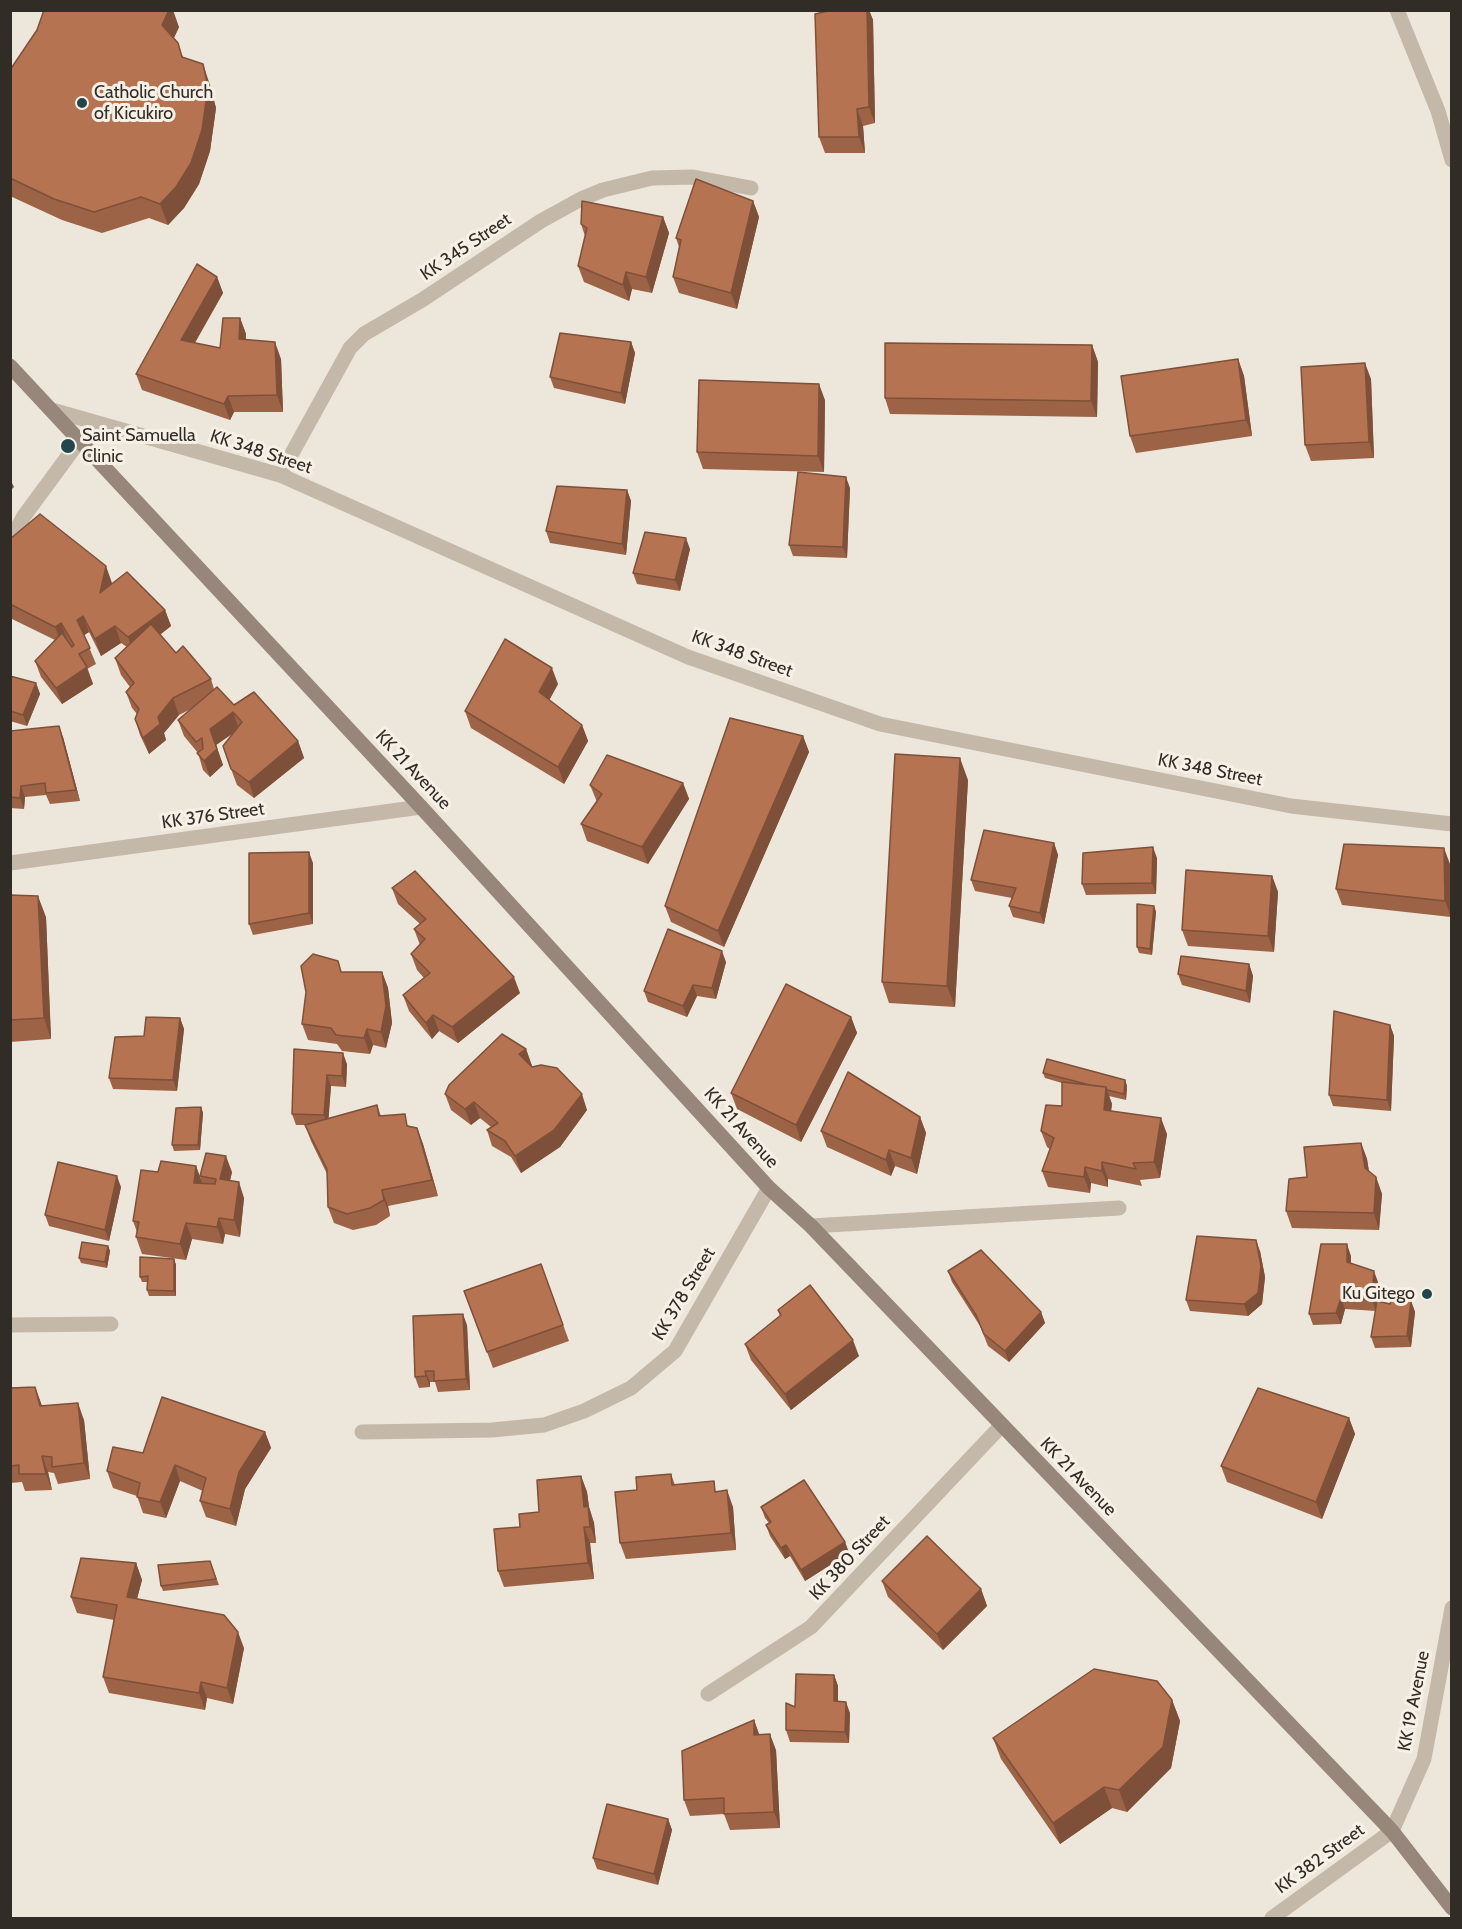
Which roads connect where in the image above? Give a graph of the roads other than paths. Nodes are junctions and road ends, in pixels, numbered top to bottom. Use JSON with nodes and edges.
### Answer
{"nodes":[{"id":1,"x":1397,"y":10,"type":"edge"},
{"id":2,"x":1452,"y":160,"type":"edge"},
{"id":3,"x":751,"y":188,"type":"dead end"},
{"id":4,"x":10,"y":366,"type":"edge"},
{"id":5,"x":52,"y":410,"type":"junction"},
{"id":6,"x":80,"y":440,"type":"junction"},
{"id":7,"x":280,"y":475,"type":"junction"},
{"id":8,"x":10,"y":541,"type":"edge"},
{"id":9,"x":421,"y":807,"type":"junction"},
{"id":10,"x":1452,"y":824,"type":"edge"},
{"id":11,"x":10,"y":862,"type":"edge"},
{"id":12,"x":769,"y":1188,"type":"junction"},
{"id":13,"x":1119,"y":1208,"type":"dead end"},
{"id":14,"x":811,"y":1226,"type":"junction"},
{"id":15,"x":111,"y":1324,"type":"dead end"},
{"id":16,"x":10,"y":1325,"type":"edge"},
{"id":17,"x":1001,"y":1426,"type":"junction"},
{"id":18,"x":362,"y":1432,"type":"dead end"},
{"id":19,"x":1452,"y":1608,"type":"edge"},
{"id":20,"x":708,"y":1694,"type":"dead end"},
{"id":21,"x":1392,"y":1831,"type":"junction"},
{"id":22,"x":1452,"y":1908,"type":"edge"},
{"id":23,"x":1272,"y":1918,"type":"edge"}],
"edges":[{"from":1,"to":2,"type":"street"},
{"from":3,"to":7,"type":"street","name":"KK 345 Street"},
{"from":4,"to":5,"type":"main road","name":"KK 21 Avenue"},
{"from":5,"to":6,"type":"main road","name":"KK 21 Avenue"},
{"from":5,"to":7,"type":"street","name":"KK 348 Street"},
{"from":6,"to":8,"type":"street"},
{"from":6,"to":9,"type":"main road","name":"KK 21 Avenue"},
{"from":7,"to":10,"type":"street","name":"KK 348 Street"},
{"from":9,"to":11,"type":"street","name":"KK 376 Street"},
{"from":9,"to":12,"type":"main road","name":"KK 21 Avenue"},
{"from":12,"to":14,"type":"main road","name":"KK 21 Avenue"},
{"from":12,"to":18,"type":"street","name":"KK 378 Street"},
{"from":13,"to":14,"type":"street"},
{"from":14,"to":17,"type":"main road","name":"KK 21 Avenue"},
{"from":15,"to":16,"type":"street"},
{"from":17,"to":20,"type":"street","name":"KK 380 Street"},
{"from":17,"to":21,"type":"main road","name":"KK 21 Avenue"},
{"from":19,"to":21,"type":"street","name":"KK 19 Avenue"},
{"from":21,"to":22,"type":"main road","name":"KK 21 Avenue"},
{"from":21,"to":23,"type":"street","name":"KK 382 Street"}]}
